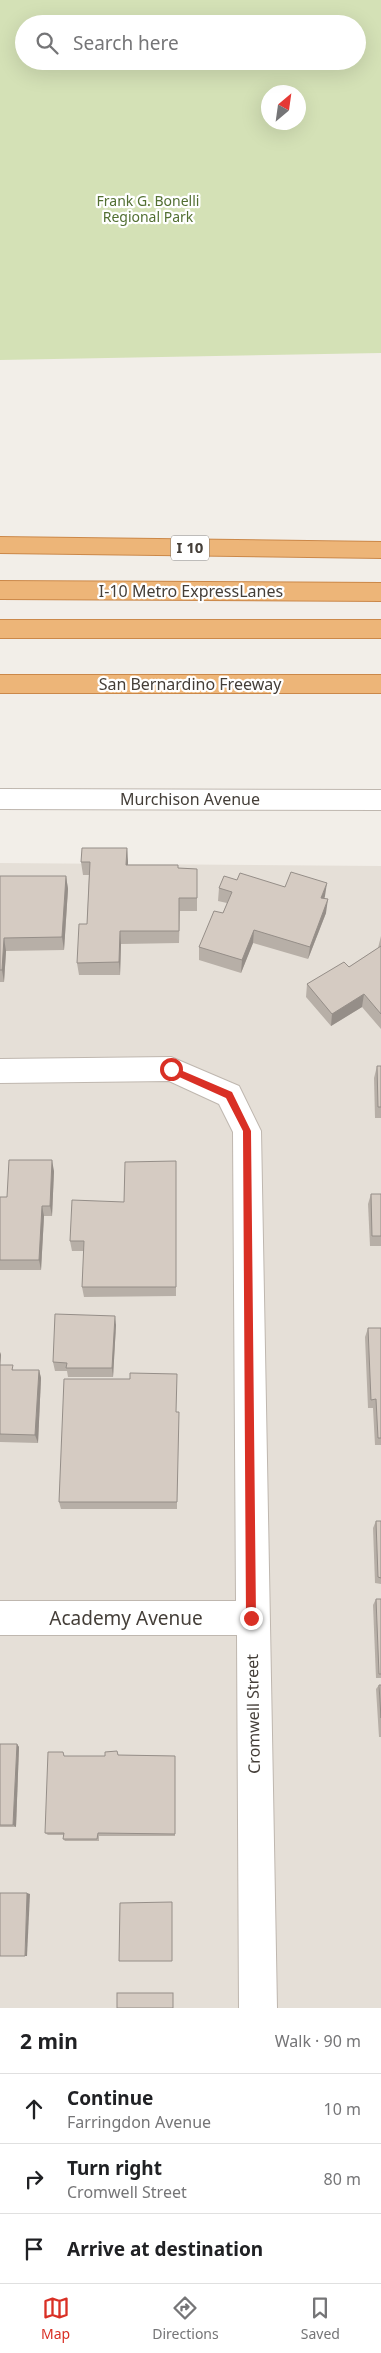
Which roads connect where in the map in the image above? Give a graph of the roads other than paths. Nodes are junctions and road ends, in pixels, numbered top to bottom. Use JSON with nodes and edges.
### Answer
{"nodes":[{"id":1,"x":0,"y":545,"type":"edge"},
{"id":2,"x":381,"y":550,"type":"edge"},
{"id":3,"x":0,"y":590,"type":"edge"},
{"id":4,"x":381,"y":592,"type":"edge"},
{"id":5,"x":0,"y":629,"type":"edge"},
{"id":6,"x":381,"y":629,"type":"edge"},
{"id":7,"x":0,"y":684,"type":"edge"},
{"id":8,"x":381,"y":684,"type":"edge"},
{"id":9,"x":0,"y":799,"type":"edge"},
{"id":10,"x":381,"y":800,"type":"edge"},
{"id":11,"x":0,"y":1072,"type":"edge"},
{"id":12,"x":0,"y":1618,"type":"edge"},
{"id":13,"x":251,"y":1618,"type":"junction"},
{"id":14,"x":258,"y":2008,"type":"edge"}],
"edges":[{"from":1,"to":2,"type":"highway","number":"I 10"},
{"from":3,"to":4,"type":"highway","name":"I-10 Metro ExpressLanes"},
{"from":5,"to":6,"type":"highway"},
{"from":7,"to":8,"type":"highway","name":"San Bernardino Freeway"},
{"from":9,"to":10,"type":"street","name":"Murchison Avenue"},
{"from":11,"to":13,"type":"street","name":"Cromwell Street"},
{"from":12,"to":13,"type":"street","name":"Academy Avenue"},
{"from":13,"to":14,"type":"street","name":"Cromwell Street"}]}
